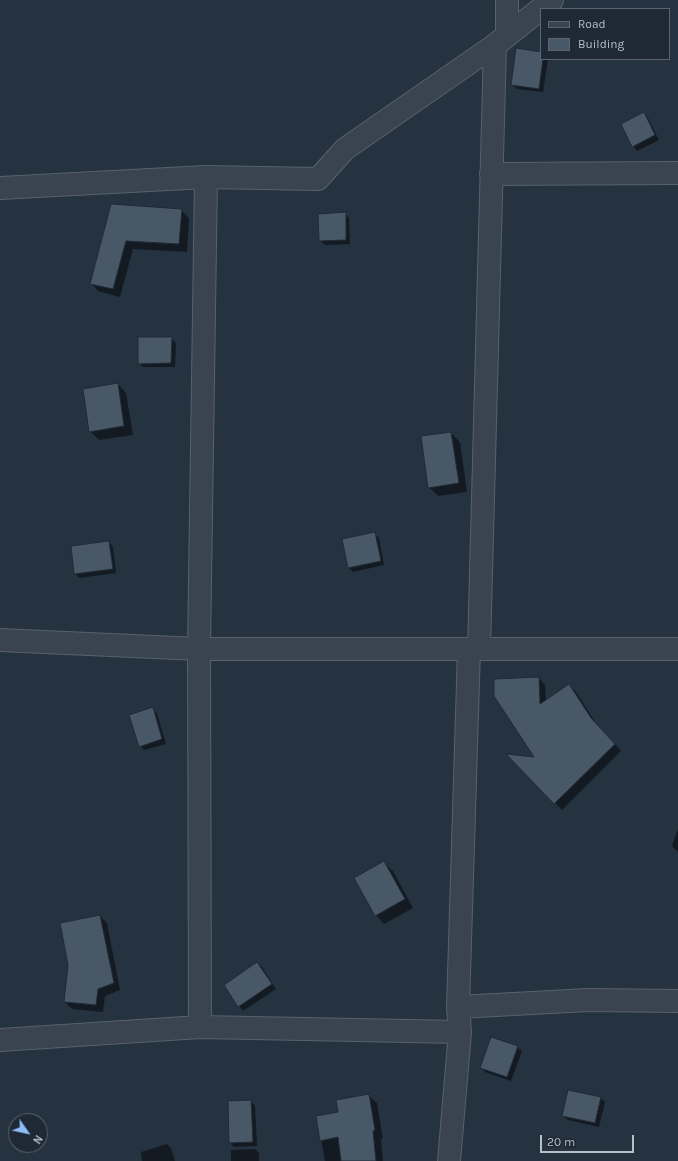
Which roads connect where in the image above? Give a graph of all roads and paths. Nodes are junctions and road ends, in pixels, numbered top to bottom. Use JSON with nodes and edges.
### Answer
{"nodes":[{"id":1,"x":507,"y":0,"type":"edge"},
{"id":2,"x":552,"y":0,"type":"edge"},
{"id":3,"x":542,"y":8,"type":"edge"},
{"id":4,"x":540,"y":9,"type":"edge"},
{"id":5,"x":501,"y":40,"type":"junction"},
{"id":6,"x":678,"y":173,"type":"edge"},
{"id":7,"x":491,"y":174,"type":"junction"},
{"id":8,"x":206,"y":177,"type":"junction"},
{"id":9,"x":0,"y":188,"type":"edge"},
{"id":10,"x":0,"y":640,"type":"edge"},
{"id":11,"x":199,"y":648,"type":"junction"},
{"id":12,"x":474,"y":649,"type":"junction"},
{"id":13,"x":678,"y":649,"type":"edge"},
{"id":14,"x":678,"y":1001,"type":"edge"},
{"id":15,"x":458,"y":1007,"type":"junction"},
{"id":16,"x":200,"y":1027,"type":"junction"},
{"id":17,"x":460,"y":1032,"type":"junction"},
{"id":18,"x":0,"y":1040,"type":"edge"},
{"id":19,"x":449,"y":1161,"type":"edge"}],
"edges":[{"from":1,"to":5,"type":"street"},
{"from":2,"to":3,"type":"street"},
{"from":4,"to":5,"type":"street"},
{"from":5,"to":7,"type":"street"},
{"from":5,"to":8,"type":"street"},
{"from":6,"to":7,"type":"street"},
{"from":7,"to":12,"type":"street"},
{"from":8,"to":9,"type":"street"},
{"from":8,"to":11,"type":"street"},
{"from":10,"to":11,"type":"street"},
{"from":11,"to":12,"type":"street"},
{"from":11,"to":16,"type":"street"},
{"from":12,"to":13,"type":"street"},
{"from":12,"to":15,"type":"street"},
{"from":14,"to":15,"type":"street"},
{"from":15,"to":17,"type":"street"},
{"from":16,"to":17,"type":"street"},
{"from":16,"to":18,"type":"street"},
{"from":17,"to":19,"type":"street"}]}
